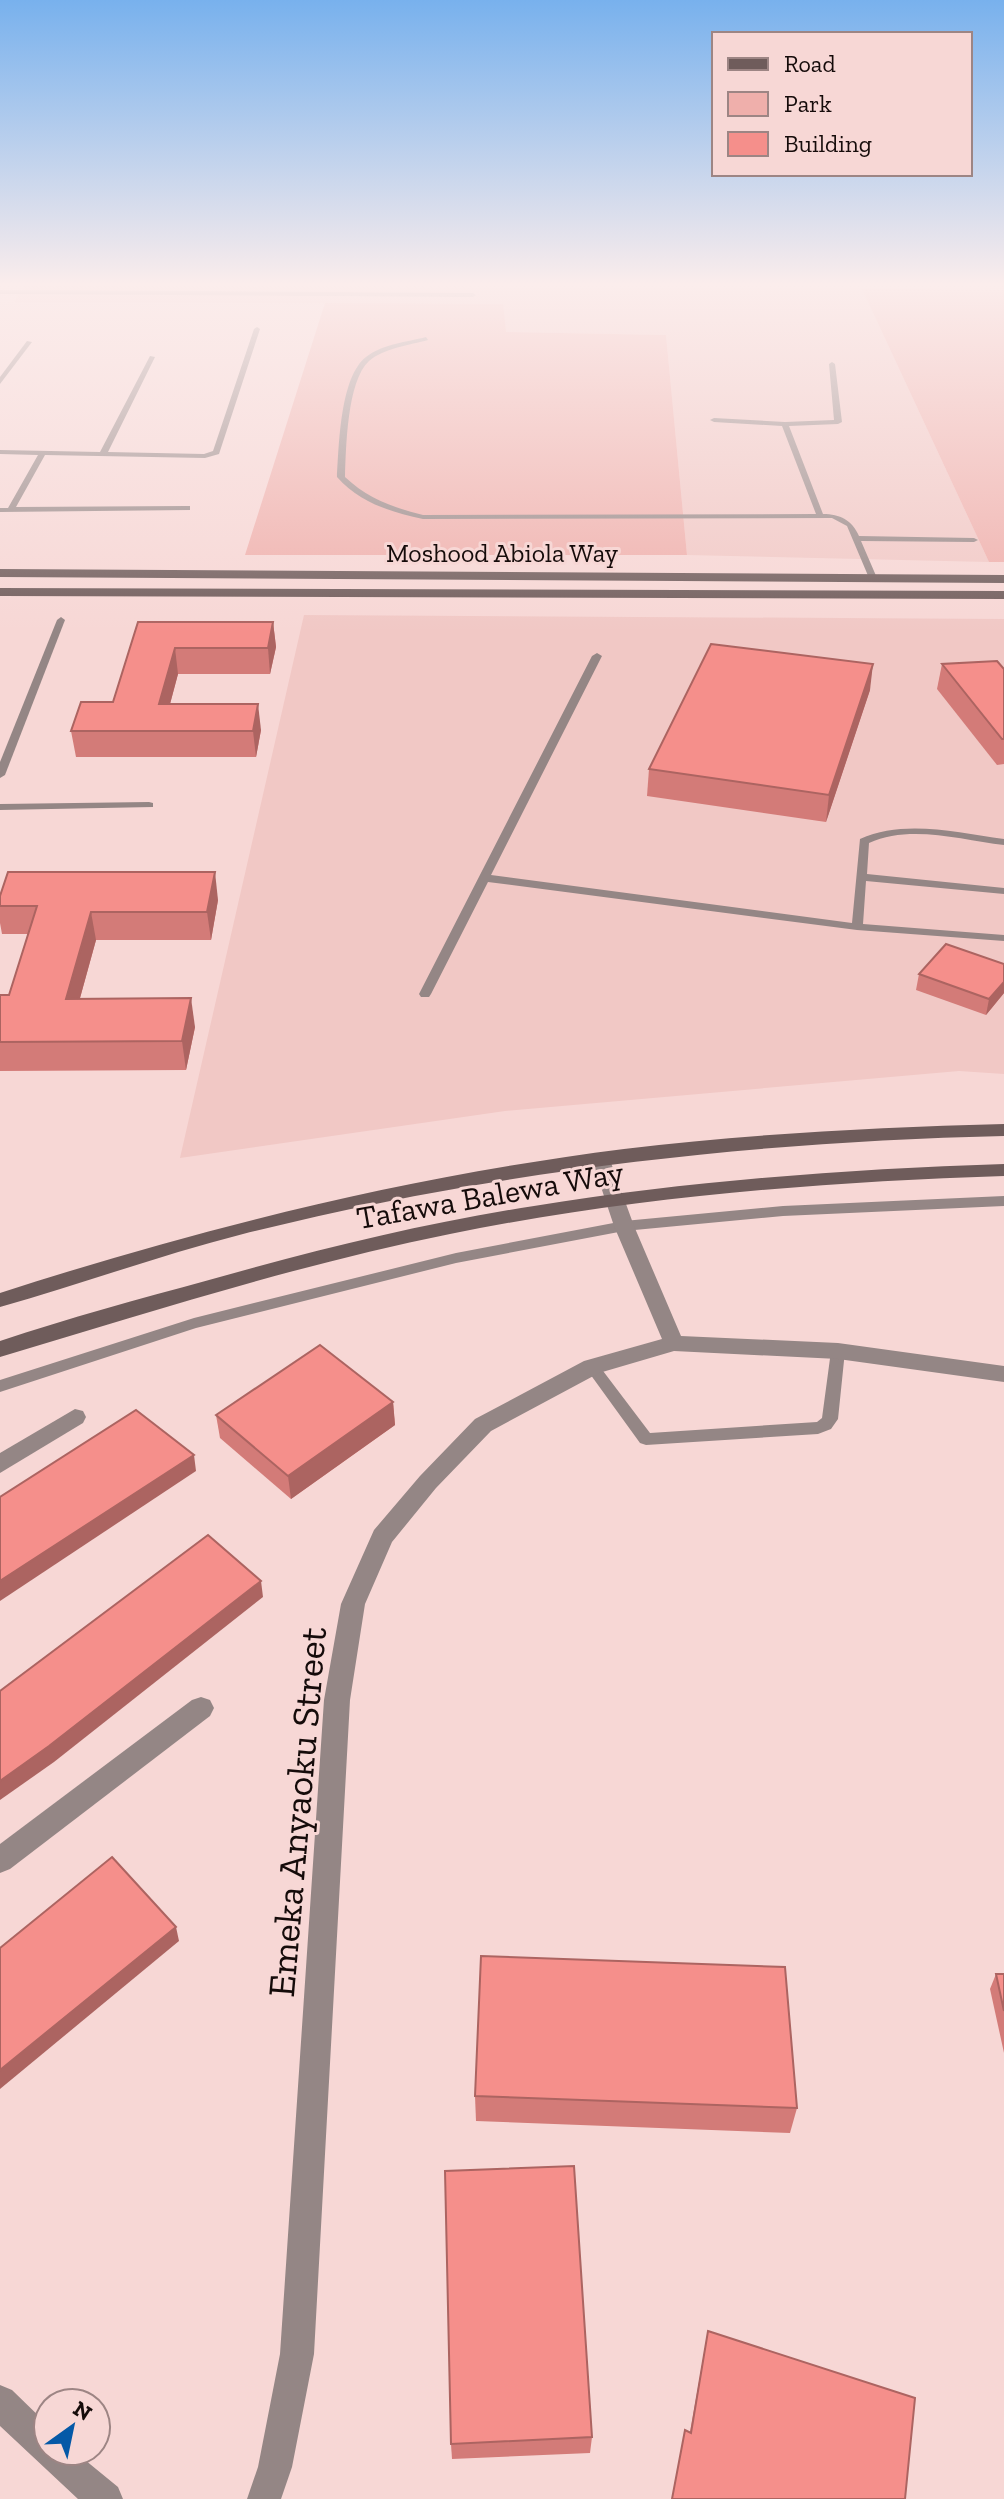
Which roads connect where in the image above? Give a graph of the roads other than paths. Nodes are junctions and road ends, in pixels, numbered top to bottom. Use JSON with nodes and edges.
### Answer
{"nodes":[{"id":1,"x":131,"y":399,"type":"edge"},
{"id":2,"x":234,"y":399,"type":"edge"},
{"id":3,"x":351,"y":399,"type":"edge"},
{"id":4,"x":836,"y":399,"type":"edge"},
{"id":5,"x":714,"y":420,"type":"dead end"},
{"id":6,"x":785,"y":424,"type":"junction"},
{"id":7,"x":0,"y":452,"type":"edge"},
{"id":8,"x":42,"y":454,"type":"junction"},
{"id":9,"x":103,"y":454,"type":"junction"},
{"id":10,"x":187,"y":508,"type":"dead end"},
{"id":11,"x":0,"y":510,"type":"edge"},
{"id":12,"x":11,"y":510,"type":"junction"},
{"id":13,"x":820,"y":515,"type":"junction"},
{"id":14,"x":857,"y":538,"type":"junction"},
{"id":15,"x":974,"y":540,"type":"dead end"},
{"id":16,"x":0,"y":573,"type":"edge"},
{"id":17,"x":554,"y":577,"type":"junction"},
{"id":18,"x":873,"y":578,"type":"junction"},
{"id":19,"x":1004,"y":579,"type":"edge"},
{"id":20,"x":0,"y":592,"type":"edge"},
{"id":21,"x":554,"y":594,"type":"junction"},
{"id":22,"x":1004,"y":595,"type":"edge"},
{"id":23,"x":61,"y":620,"type":"dead end"},
{"id":24,"x":597,"y":656,"type":"dead end"},
{"id":25,"x":0,"y":775,"type":"edge"},
{"id":26,"x":149,"y":805,"type":"dead end"},
{"id":27,"x":0,"y":807,"type":"edge"},
{"id":28,"x":1004,"y":842,"type":"edge"},
{"id":29,"x":861,"y":877,"type":"junction"},
{"id":30,"x":486,"y":878,"type":"junction"},
{"id":31,"x":1004,"y":891,"type":"edge"},
{"id":32,"x":857,"y":927,"type":"junction"},
{"id":33,"x":1004,"y":938,"type":"edge"},
{"id":34,"x":425,"y":994,"type":"dead end"},
{"id":35,"x":1004,"y":1130,"type":"edge"},
{"id":36,"x":601,"y":1160,"type":"junction"},
{"id":37,"x":1004,"y":1170,"type":"edge"},
{"id":38,"x":615,"y":1201,"type":"junction"},
{"id":39,"x":1004,"y":1201,"type":"edge"},
{"id":40,"x":624,"y":1226,"type":"junction"},
{"id":41,"x":0,"y":1300,"type":"edge"},
{"id":42,"x":674,"y":1343,"type":"junction"},
{"id":43,"x":0,"y":1349,"type":"edge"},
{"id":44,"x":838,"y":1351,"type":"junction"},
{"id":45,"x":592,"y":1367,"type":"junction"},
{"id":46,"x":1004,"y":1374,"type":"edge"},
{"id":47,"x":0,"y":1386,"type":"edge"},
{"id":48,"x":75,"y":1417,"type":"dead end"},
{"id":49,"x":0,"y":1464,"type":"edge"},
{"id":50,"x":201,"y":1708,"type":"dead end"},
{"id":51,"x":0,"y":1860,"type":"edge"},
{"id":52,"x":3,"y":2411,"type":"edge"},
{"id":53,"x":106,"y":2499,"type":"edge"},
{"id":54,"x":264,"y":2499,"type":"edge"}],
"edges":[{"from":1,"to":9,"type":"lane"},
{"from":2,"to":9,"type":"lane"},
{"from":3,"to":13,"type":"lane"},
{"from":4,"to":6,"type":"lane"},
{"from":5,"to":6,"type":"lane"},
{"from":6,"to":13,"type":"lane"},
{"from":7,"to":8,"type":"lane"},
{"from":8,"to":9,"type":"lane"},
{"from":8,"to":12,"type":"lane"},
{"from":10,"to":12,"type":"lane"},
{"from":11,"to":12,"type":"lane"},
{"from":13,"to":14,"type":"lane"},
{"from":14,"to":15,"type":"lane"},
{"from":14,"to":18,"type":"lane"},
{"from":16,"to":17,"type":"main road","name":"Moshood Abiola Way"},
{"from":17,"to":18,"type":"main road","name":"Moshood Abiola Way"},
{"from":17,"to":21,"type":"main road"},
{"from":18,"to":19,"type":"main road","name":"Moshood Abiola Way"},
{"from":20,"to":21,"type":"main road","name":"Moshood Abiola Way"},
{"from":21,"to":22,"type":"main road","name":"Moshood Abiola Way"},
{"from":23,"to":25,"type":"lane"},
{"from":24,"to":30,"type":"lane"},
{"from":26,"to":27,"type":"lane"},
{"from":28,"to":29,"type":"lane"},
{"from":29,"to":31,"type":"lane"},
{"from":29,"to":32,"type":"lane"},
{"from":30,"to":32,"type":"lane"},
{"from":30,"to":34,"type":"lane"},
{"from":32,"to":33,"type":"lane"},
{"from":35,"to":36,"type":"main road","name":"Tafawa Balewa Way"},
{"from":36,"to":38,"type":"street"},
{"from":36,"to":41,"type":"main road","name":"Tafawa Balewa Way"},
{"from":37,"to":38,"type":"main road","name":"Tafawa Balewa Way"},
{"from":38,"to":40,"type":"street"},
{"from":38,"to":43,"type":"main road","name":"Tafawa Balewa Way"},
{"from":39,"to":40,"type":"lane"},
{"from":40,"to":42,"type":"street"},
{"from":40,"to":47,"type":"lane"},
{"from":42,"to":44,"type":"street","name":"Emeka Anyaoku Street"},
{"from":42,"to":45,"type":"street","name":"Emeka Anyaoku Street"},
{"from":44,"to":45,"type":"lane"},
{"from":44,"to":46,"type":"street","name":"Emeka Anyaoku Street"},
{"from":45,"to":54,"type":"street","name":"Emeka Anyaoku Street"},
{"from":48,"to":49,"type":"street"},
{"from":50,"to":51,"type":"street"},
{"from":52,"to":53,"type":"street"}]}
